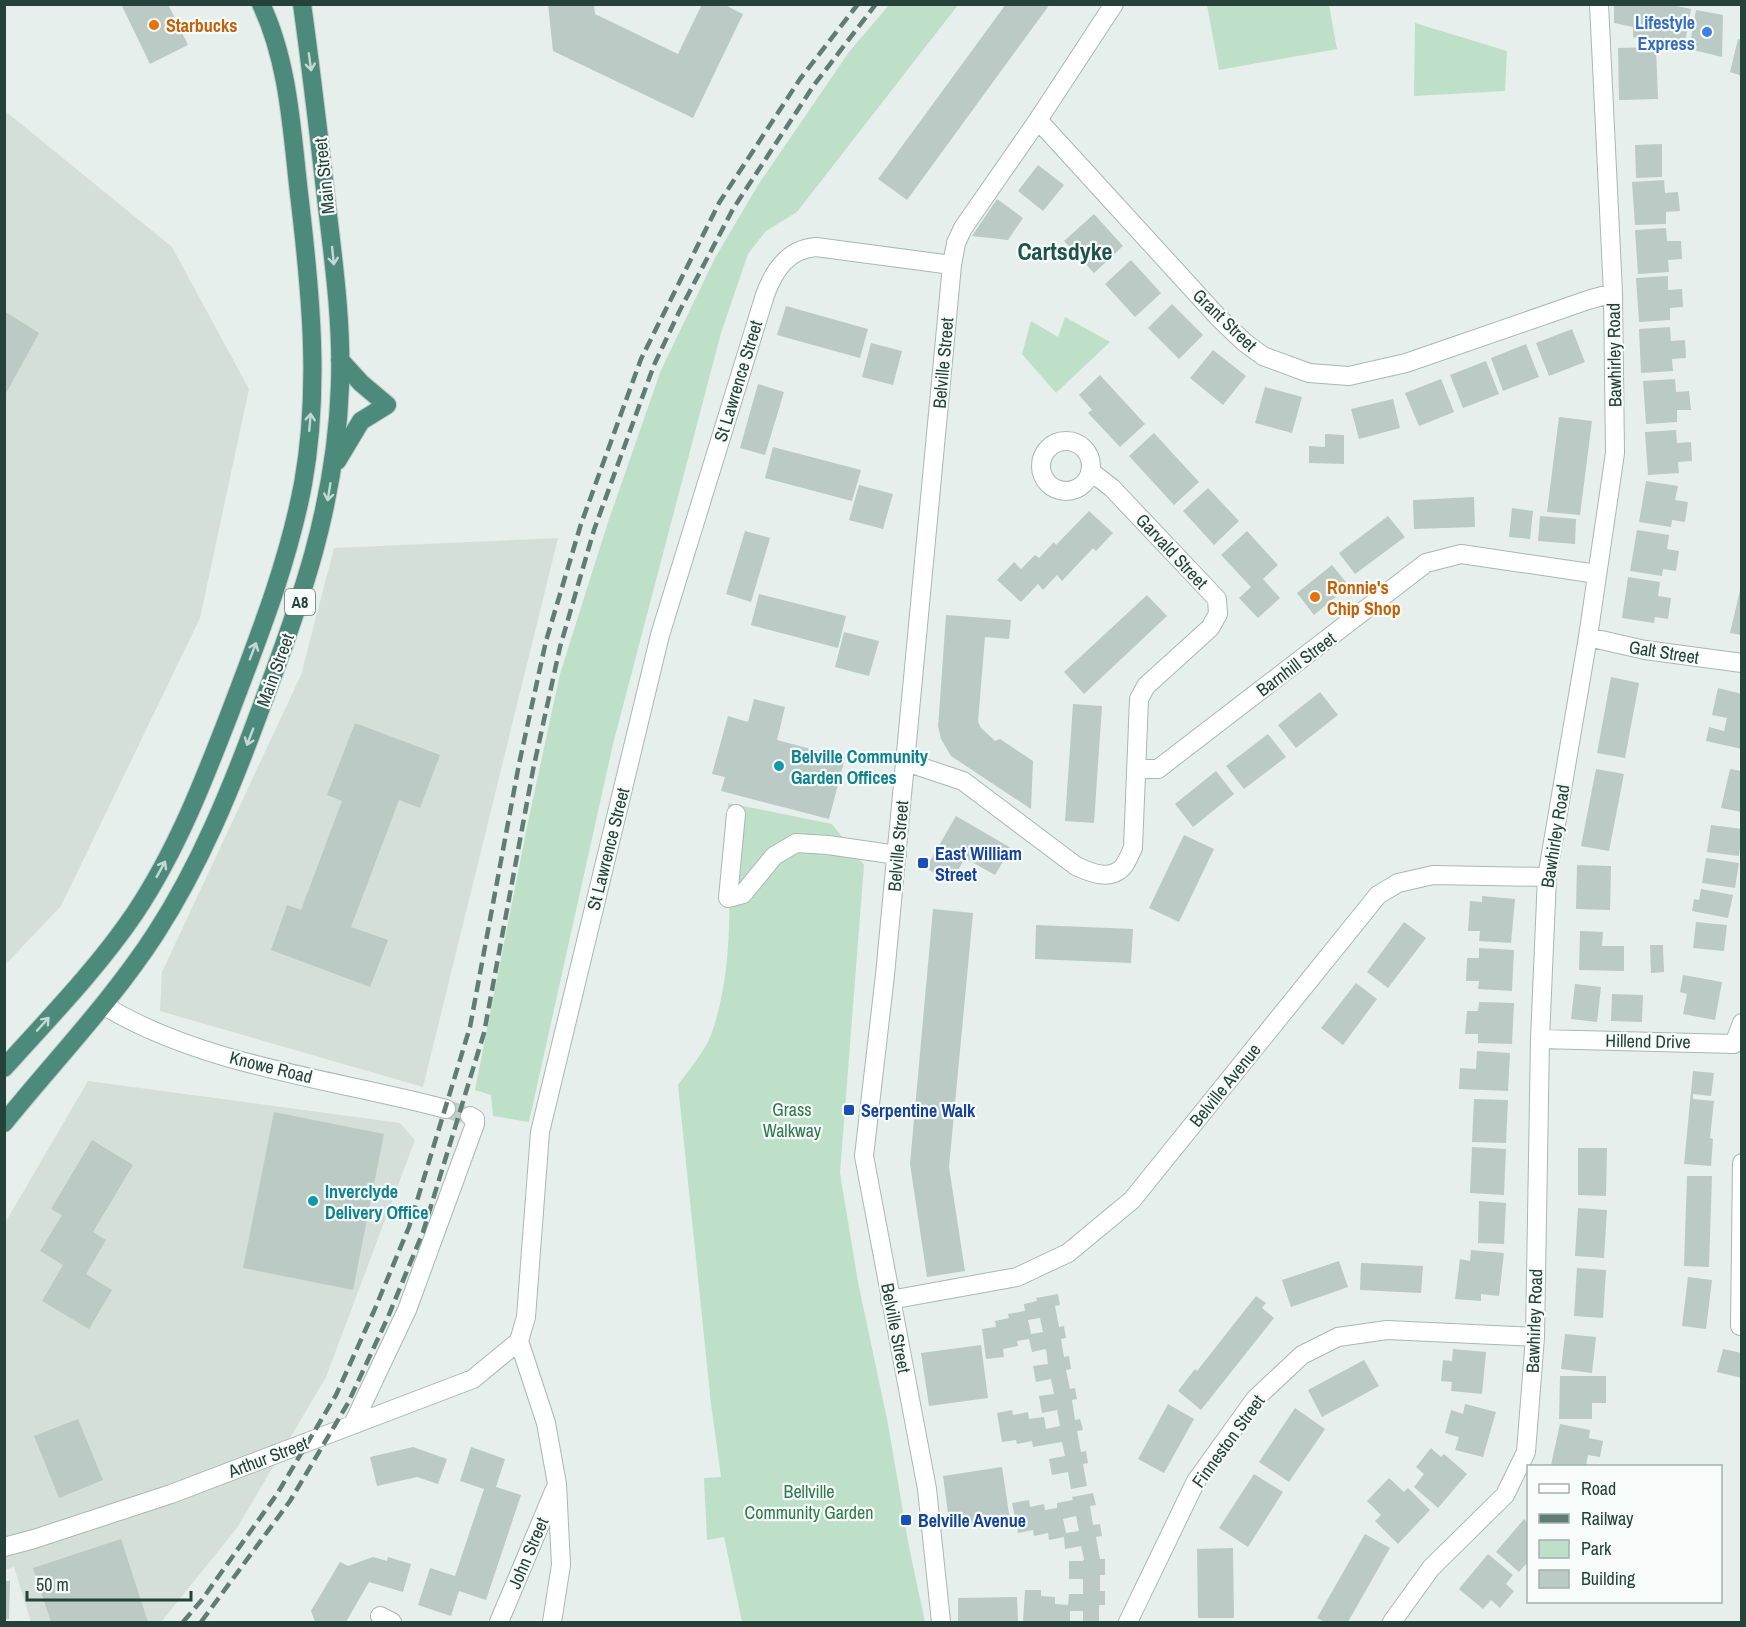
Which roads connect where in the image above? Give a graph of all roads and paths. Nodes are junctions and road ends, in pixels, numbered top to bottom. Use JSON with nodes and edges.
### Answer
{"nodes":[{"id":1,"x":261,"y":4,"type":"edge"},
{"id":2,"x":302,"y":4,"type":"edge"},
{"id":3,"x":1114,"y":4,"type":"edge"},
{"id":4,"x":1599,"y":4,"type":"edge"},
{"id":5,"x":1038,"y":120,"type":"junction"},
{"id":6,"x":952,"y":265,"type":"junction"},
{"id":7,"x":1613,"y":293,"type":"junction"},
{"id":8,"x":340,"y":360,"type":"junction"},
{"id":9,"x":333,"y":467,"type":"junction"},
{"id":10,"x":1090,"y":471,"type":"dead end"},
{"id":11,"x":1597,"y":574,"type":"junction"},
{"id":12,"x":1588,"y":637,"type":"junction"},
{"id":13,"x":1742,"y":663,"type":"edge"},
{"id":14,"x":906,"y":762,"type":"junction"},
{"id":15,"x":1137,"y":769,"type":"junction"},
{"id":16,"x":736,"y":814,"type":"dead end"},
{"id":17,"x":897,"y":855,"type":"junction"},
{"id":18,"x":1547,"y":877,"type":"junction"},
{"id":19,"x":103,"y":1005,"type":"junction"},
{"id":20,"x":1742,"y":1023,"type":"edge"},
{"id":21,"x":1540,"y":1039,"type":"junction"},
{"id":22,"x":1738,"y":1051,"type":"edge"},
{"id":23,"x":4,"y":1068,"type":"edge"},
{"id":24,"x":446,"y":1109,"type":"tunnel mouth"},
{"id":25,"x":470,"y":1116,"type":"dead end"},
{"id":26,"x":4,"y":1123,"type":"edge"},
{"id":27,"x":1742,"y":1163,"type":"edge"},
{"id":28,"x":1741,"y":1272,"type":"edge"},
{"id":29,"x":890,"y":1300,"type":"junction"},
{"id":30,"x":1740,"y":1326,"type":"dead end"},
{"id":31,"x":1535,"y":1337,"type":"junction"},
{"id":32,"x":519,"y":1341,"type":"junction"},
{"id":33,"x":353,"y":1424,"type":"junction"},
{"id":34,"x":557,"y":1484,"type":"junction"},
{"id":35,"x":4,"y":1547,"type":"edge"},
{"id":36,"x":499,"y":1623,"type":"edge"},
{"id":37,"x":552,"y":1623,"type":"edge"},
{"id":38,"x":941,"y":1623,"type":"edge"},
{"id":39,"x":1128,"y":1623,"type":"edge"},
{"id":40,"x":1392,"y":1623,"type":"edge"}],
"edges":[{"from":23,"to":1,"type":"highway","name":"Main Street","number":"A8","one_way":true},
{"from":2,"to":8,"type":"highway","name":"Main Street","number":"A8","one_way":true},
{"from":3,"to":5,"type":"street","name":"Belville Street"},
{"from":4,"to":7,"type":"street","name":"Bawhirley Road"},
{"from":5,"to":6,"type":"street","name":"Belville Street"},
{"from":5,"to":7,"type":"street","name":"Grant Street"},
{"from":6,"to":14,"type":"street","name":"Belville Street"},
{"from":6,"to":32,"type":"street","name":"St Lawrence Street"},
{"from":7,"to":11,"type":"street","name":"Bawhirley Road"},
{"from":8,"to":9,"type":"highway","name":"Main Street","number":"A8"},
{"from":8,"to":9,"type":"highway"},
{"from":9,"to":19,"type":"highway","name":"Main Street","number":"A8","one_way":true},
{"from":10,"to":15,"type":"street","name":"Garvald Street"},
{"from":11,"to":12,"type":"street","name":"Bawhirley Road"},
{"from":11,"to":15,"type":"street","name":"Barnhill Street"},
{"from":12,"to":13,"type":"street","name":"Galt Street"},
{"from":12,"to":18,"type":"street","name":"Bawhirley Road"},
{"from":14,"to":15,"type":"street","name":"Garvald Street"},
{"from":14,"to":17,"type":"street","name":"Belville Street"},
{"from":16,"to":17,"type":"street"},
{"from":17,"to":29,"type":"street","name":"Belville Street"},
{"from":18,"to":21,"type":"street","name":"Bawhirley Road"},
{"from":18,"to":29,"type":"street","name":"Belville Avenue"},
{"from":19,"to":24,"type":"street","name":"Knowe Road"},
{"from":19,"to":26,"type":"highway","name":"Main Street","number":"A8"},
{"from":20,"to":22,"type":"street","name":"Hillend Drive"},
{"from":21,"to":22,"type":"street","name":"Hillend Drive"},
{"from":21,"to":31,"type":"street","name":"Bawhirley Road"},
{"from":25,"to":33,"type":"street"},
{"from":27,"to":28,"type":"street"},
{"from":28,"to":30,"type":"street"},
{"from":29,"to":38,"type":"street","name":"Belville Street"},
{"from":31,"to":39,"type":"street","name":"Finneston Street"},
{"from":31,"to":40,"type":"street","name":"Bawhirley Road"},
{"from":32,"to":33,"type":"street","name":"Arthur Street"},
{"from":32,"to":34,"type":"street"},
{"from":33,"to":35,"type":"street","name":"Arthur Street"},
{"from":34,"to":36,"type":"street","name":"John Street"},
{"from":34,"to":37,"type":"street"}]}
